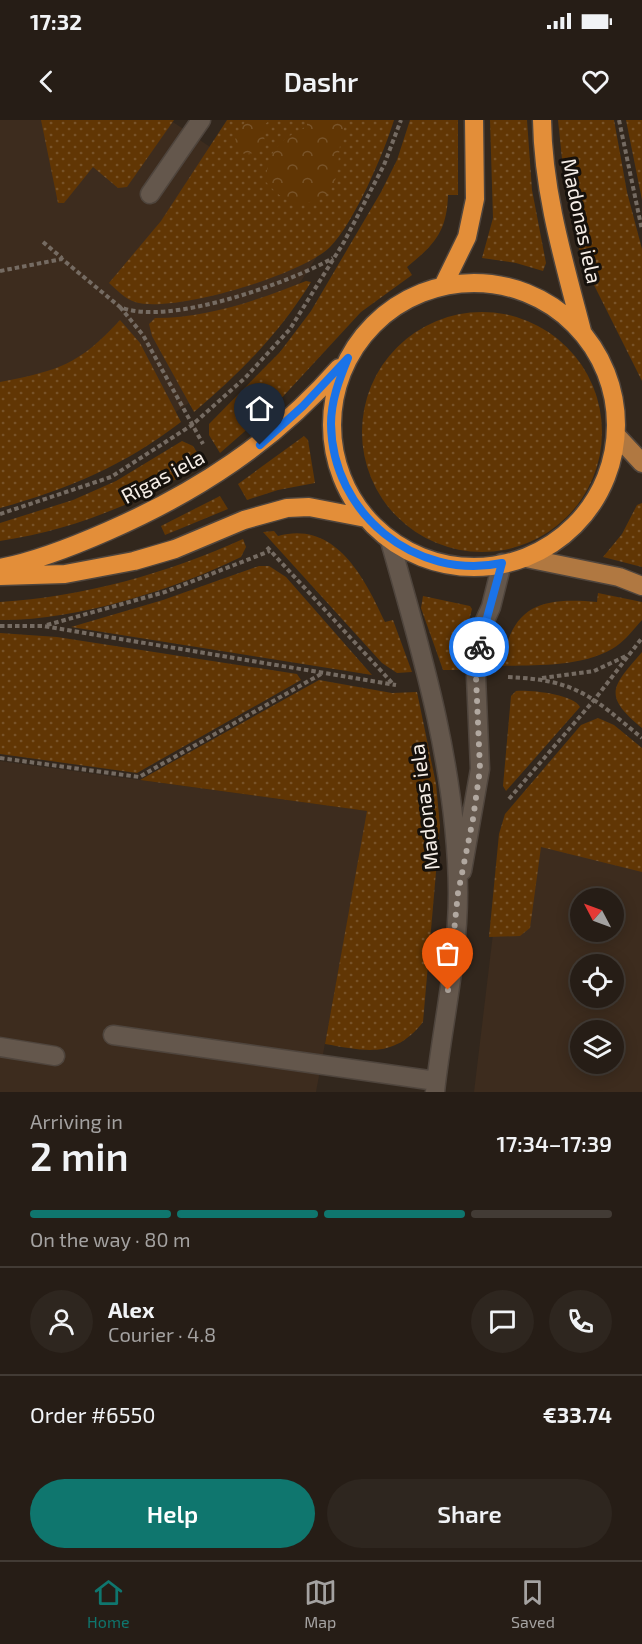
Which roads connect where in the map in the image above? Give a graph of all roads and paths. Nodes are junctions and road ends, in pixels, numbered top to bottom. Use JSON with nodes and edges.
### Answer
{"nodes":[{"id":1,"x":201,"y":120,"type":"edge"},
{"id":2,"x":401,"y":120,"type":"edge"},
{"id":3,"x":474,"y":120,"type":"edge"},
{"id":4,"x":542,"y":120,"type":"edge"},
{"id":5,"x":619,"y":120,"type":"edge"},
{"id":6,"x":150,"y":194,"type":"dead end"},
{"id":7,"x":642,"y":230,"type":"edge"},
{"id":8,"x":43,"y":242,"type":"dead end"},
{"id":9,"x":334,"y":258,"type":"junction"},
{"id":10,"x":62,"y":259,"type":"junction"},
{"id":11,"x":0,"y":271,"type":"edge"},
{"id":12,"x":443,"y":286,"type":"junction"},
{"id":13,"x":582,"y":331,"type":"junction"},
{"id":14,"x":348,"y":358,"type":"junction"},
{"id":15,"x":617,"y":436,"type":"junction"},
{"id":16,"x":642,"y":463,"type":"edge"},
{"id":17,"x":0,"y":514,"type":"edge"},
{"id":18,"x":366,"y":518,"type":"junction"},
{"id":19,"x":390,"y":541,"type":"junction"},
{"id":20,"x":270,"y":551,"type":"dead end"},
{"id":21,"x":526,"y":558,"type":"junction"},
{"id":22,"x":502,"y":563,"type":"junction"},
{"id":23,"x":0,"y":568,"type":"edge"},
{"id":24,"x":0,"y":576,"type":"edge"},
{"id":25,"x":642,"y":586,"type":"edge"},
{"id":26,"x":0,"y":626,"type":"edge"},
{"id":27,"x":43,"y":626,"type":"junction"},
{"id":28,"x":642,"y":638,"type":"edge"},
{"id":29,"x":631,"y":652,"type":"junction"},
{"id":30,"x":321,"y":673,"type":"junction"},
{"id":31,"x":476,"y":677,"type":"junction"},
{"id":32,"x":538,"y":678,"type":"junction"},
{"id":33,"x":429,"y":680,"type":"junction"},
{"id":34,"x":595,"y":699,"type":"junction"},
{"id":35,"x":642,"y":738,"type":"edge"},
{"id":36,"x":0,"y":758,"type":"edge"},
{"id":37,"x":507,"y":801,"type":"dead end"},
{"id":38,"x":458,"y":893,"type":"junction"},
{"id":39,"x":112,"y":1035,"type":"dead end"},
{"id":40,"x":0,"y":1047,"type":"edge"},
{"id":41,"x":55,"y":1056,"type":"dead end"},
{"id":42,"x":436,"y":1086,"type":"edge"}],
"edges":[{"from":1,"to":6,"type":"street"},
{"from":2,"to":9,"type":"path"},
{"from":3,"to":12,"type":"highway"},
{"from":4,"to":13,"type":"highway","name":"Madonas iela"},
{"from":5,"to":7,"type":"path"},
{"from":8,"to":10,"type":"path"},
{"from":9,"to":10,"type":"path"},
{"from":9,"to":17,"type":"path"},
{"from":10,"to":11,"type":"path"},
{"from":12,"to":13,"type":"highway"},
{"from":12,"to":14,"type":"highway"},
{"from":13,"to":15,"type":"highway"},
{"from":14,"to":18,"type":"highway"},
{"from":14,"to":23,"type":"highway","name":"Rīgas iela"},
{"from":15,"to":16,"type":"main road"},
{"from":15,"to":21,"type":"highway"},
{"from":18,"to":19,"type":"highway"},
{"from":18,"to":24,"type":"highway"},
{"from":19,"to":22,"type":"highway"},
{"from":19,"to":33,"type":"street","name":"Madonas iela"},
{"from":20,"to":27,"type":"path"},
{"from":21,"to":22,"type":"highway"},
{"from":21,"to":25,"type":"main road"},
{"from":22,"to":31,"type":"street","name":"Madonas iela"},
{"from":26,"to":27,"type":"path"},
{"from":27,"to":30,"type":"path"},
{"from":28,"to":29,"type":"path"},
{"from":29,"to":32,"type":"path"},
{"from":29,"to":34,"type":"path"},
{"from":30,"to":33,"type":"path"},
{"from":30,"to":36,"type":"path"},
{"from":31,"to":32,"type":"path"},
{"from":31,"to":38,"type":"street","name":"Madonas iela"},
{"from":32,"to":34,"type":"path"},
{"from":33,"to":38,"type":"street","name":"Madonas iela"},
{"from":34,"to":35,"type":"path"},
{"from":34,"to":37,"type":"path"},
{"from":38,"to":42,"type":"street","name":"Madonas iela"},
{"from":39,"to":42,"type":"street"},
{"from":40,"to":41,"type":"street"}]}
